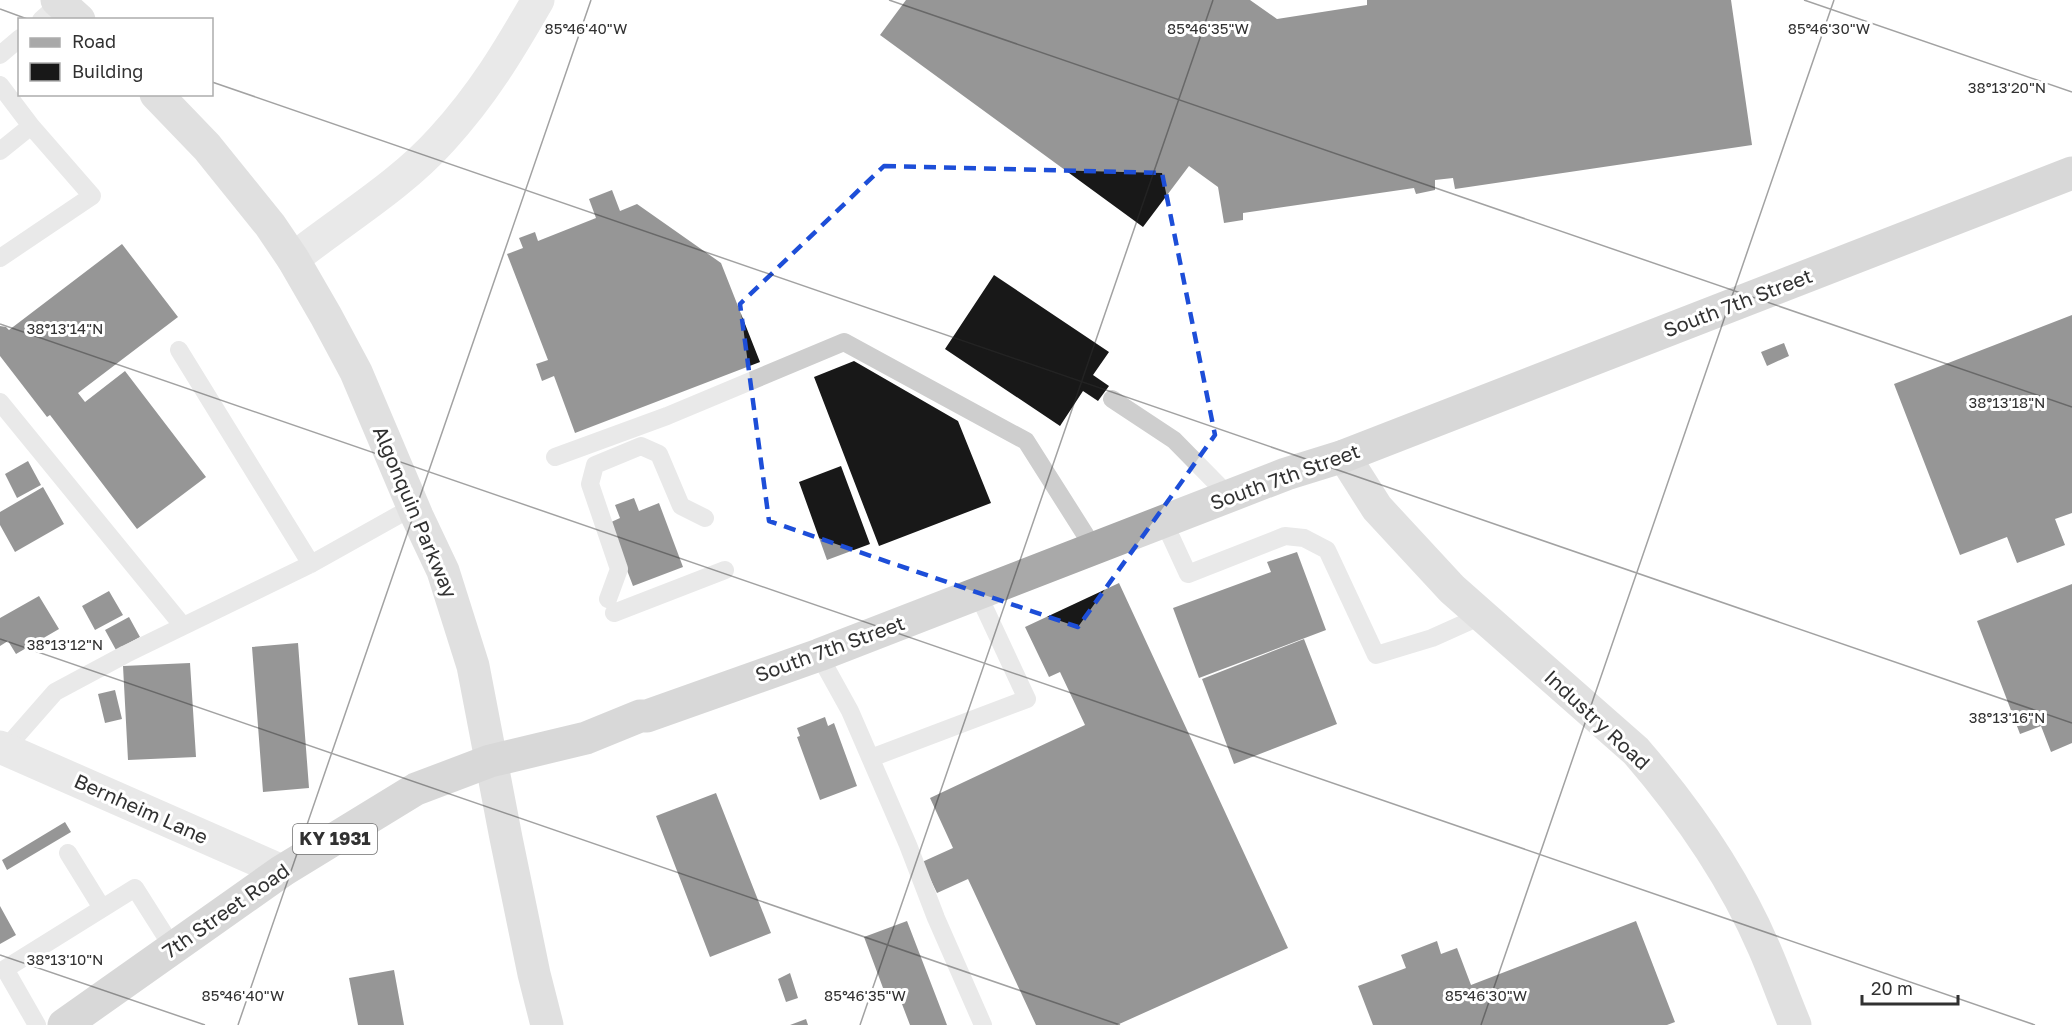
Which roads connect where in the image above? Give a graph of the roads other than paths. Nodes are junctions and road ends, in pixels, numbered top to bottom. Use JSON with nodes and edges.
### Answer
{"nodes":[{"id":1,"x":538,"y":0,"type":"edge"},
{"id":2,"x":18,"y":40,"type":"edge"},
{"id":3,"x":0,"y":55,"type":"edge"},
{"id":4,"x":0,"y":85,"type":"edge"},
{"id":5,"x":158,"y":96,"type":"edge"},
{"id":6,"x":31,"y":126,"type":"junction"},
{"id":7,"x":0,"y":151,"type":"edge"},
{"id":8,"x":2072,"y":173,"type":"edge"},
{"id":9,"x":0,"y":258,"type":"edge"},
{"id":10,"x":293,"y":259,"type":"junction"},
{"id":11,"x":178,"y":350,"type":"dead end"},
{"id":12,"x":1112,"y":399,"type":"dead end"},
{"id":13,"x":0,"y":402,"type":"edge"},
{"id":14,"x":1344,"y":456,"type":"junction"},
{"id":15,"x":555,"y":457,"type":"dead end"},
{"id":16,"x":1230,"y":497,"type":"junction"},
{"id":17,"x":413,"y":507,"type":"junction"},
{"id":18,"x":705,"y":518,"type":"dead end"},
{"id":19,"x":1164,"y":522,"type":"junction"},
{"id":20,"x":1095,"y":549,"type":"junction"},
{"id":21,"x":311,"y":564,"type":"junction"},
{"id":22,"x":725,"y":570,"type":"dead end"},
{"id":23,"x":978,"y":594,"type":"junction"},
{"id":24,"x":1481,"y":616,"type":"junction"},
{"id":25,"x":183,"y":626,"type":"junction"},
{"id":26,"x":819,"y":655,"type":"junction"},
{"id":27,"x":3,"y":748,"type":"edge"},
{"id":28,"x":871,"y":758,"type":"junction"},
{"id":29,"x":490,"y":761,"type":"junction"},
{"id":30,"x":68,"y":853,"type":"dead end"},
{"id":31,"x":282,"y":871,"type":"junction"},
{"id":32,"x":102,"y":908,"type":"junction"},
{"id":33,"x":173,"y":948,"type":"junction"},
{"id":34,"x":38,"y":1025,"type":"edge"},
{"id":35,"x":64,"y":1025,"type":"edge"},
{"id":36,"x":547,"y":1025,"type":"edge"},
{"id":37,"x":983,"y":1025,"type":"edge"},
{"id":38,"x":1795,"y":1025,"type":"edge"}],
"edges":[{"from":1,"to":10,"type":"street"},
{"from":2,"to":3,"type":"lane"},
{"from":4,"to":6,"type":"lane"},
{"from":5,"to":10,"type":"main road","name":"Algonquin Parkway"},
{"from":6,"to":7,"type":"lane"},
{"from":6,"to":9,"type":"lane"},
{"from":8,"to":14,"type":"main road","name":"South 7th Street"},
{"from":10,"to":17,"type":"main road","name":"Algonquin Parkway"},
{"from":11,"to":21,"type":"lane"},
{"from":12,"to":16,"type":"lane"},
{"from":13,"to":25,"type":"lane"},
{"from":14,"to":16,"type":"main road","name":"South 7th Street"},
{"from":14,"to":24,"type":"main road","name":"Industry Road"},
{"from":15,"to":20,"type":"lane"},
{"from":16,"to":19,"type":"main road","name":"South 7th Street"},
{"from":17,"to":21,"type":"lane"},
{"from":17,"to":29,"type":"main road","name":"Algonquin Parkway"},
{"from":18,"to":22,"type":"lane"},
{"from":19,"to":20,"type":"main road","name":"South 7th Street"},
{"from":19,"to":24,"type":"lane"},
{"from":20,"to":23,"type":"main road","name":"South 7th Street"},
{"from":21,"to":25,"type":"lane"},
{"from":23,"to":26,"type":"main road","name":"South 7th Street"},
{"from":23,"to":28,"type":"lane"},
{"from":24,"to":38,"type":"main road","name":"Industry Road"},
{"from":25,"to":27,"type":"lane"},
{"from":26,"to":28,"type":"lane"},
{"from":26,"to":29,"type":"main road","name":"South 7th Street"},
{"from":27,"to":31,"type":"street","name":"Bernheim Lane"},
{"from":28,"to":37,"type":"lane"},
{"from":29,"to":31,"type":"main road","name":"7th Street Road","number":"KY 1931"},
{"from":29,"to":36,"type":"main road","name":"Algonquin Parkway"},
{"from":30,"to":32,"type":"lane"},
{"from":31,"to":33,"type":"main road","name":"7th Street Road","number":"KY 1931"},
{"from":32,"to":33,"type":"lane"},
{"from":32,"to":34,"type":"lane"},
{"from":33,"to":35,"type":"main road","name":"7th Street Road","number":"KY 1931"}]}
